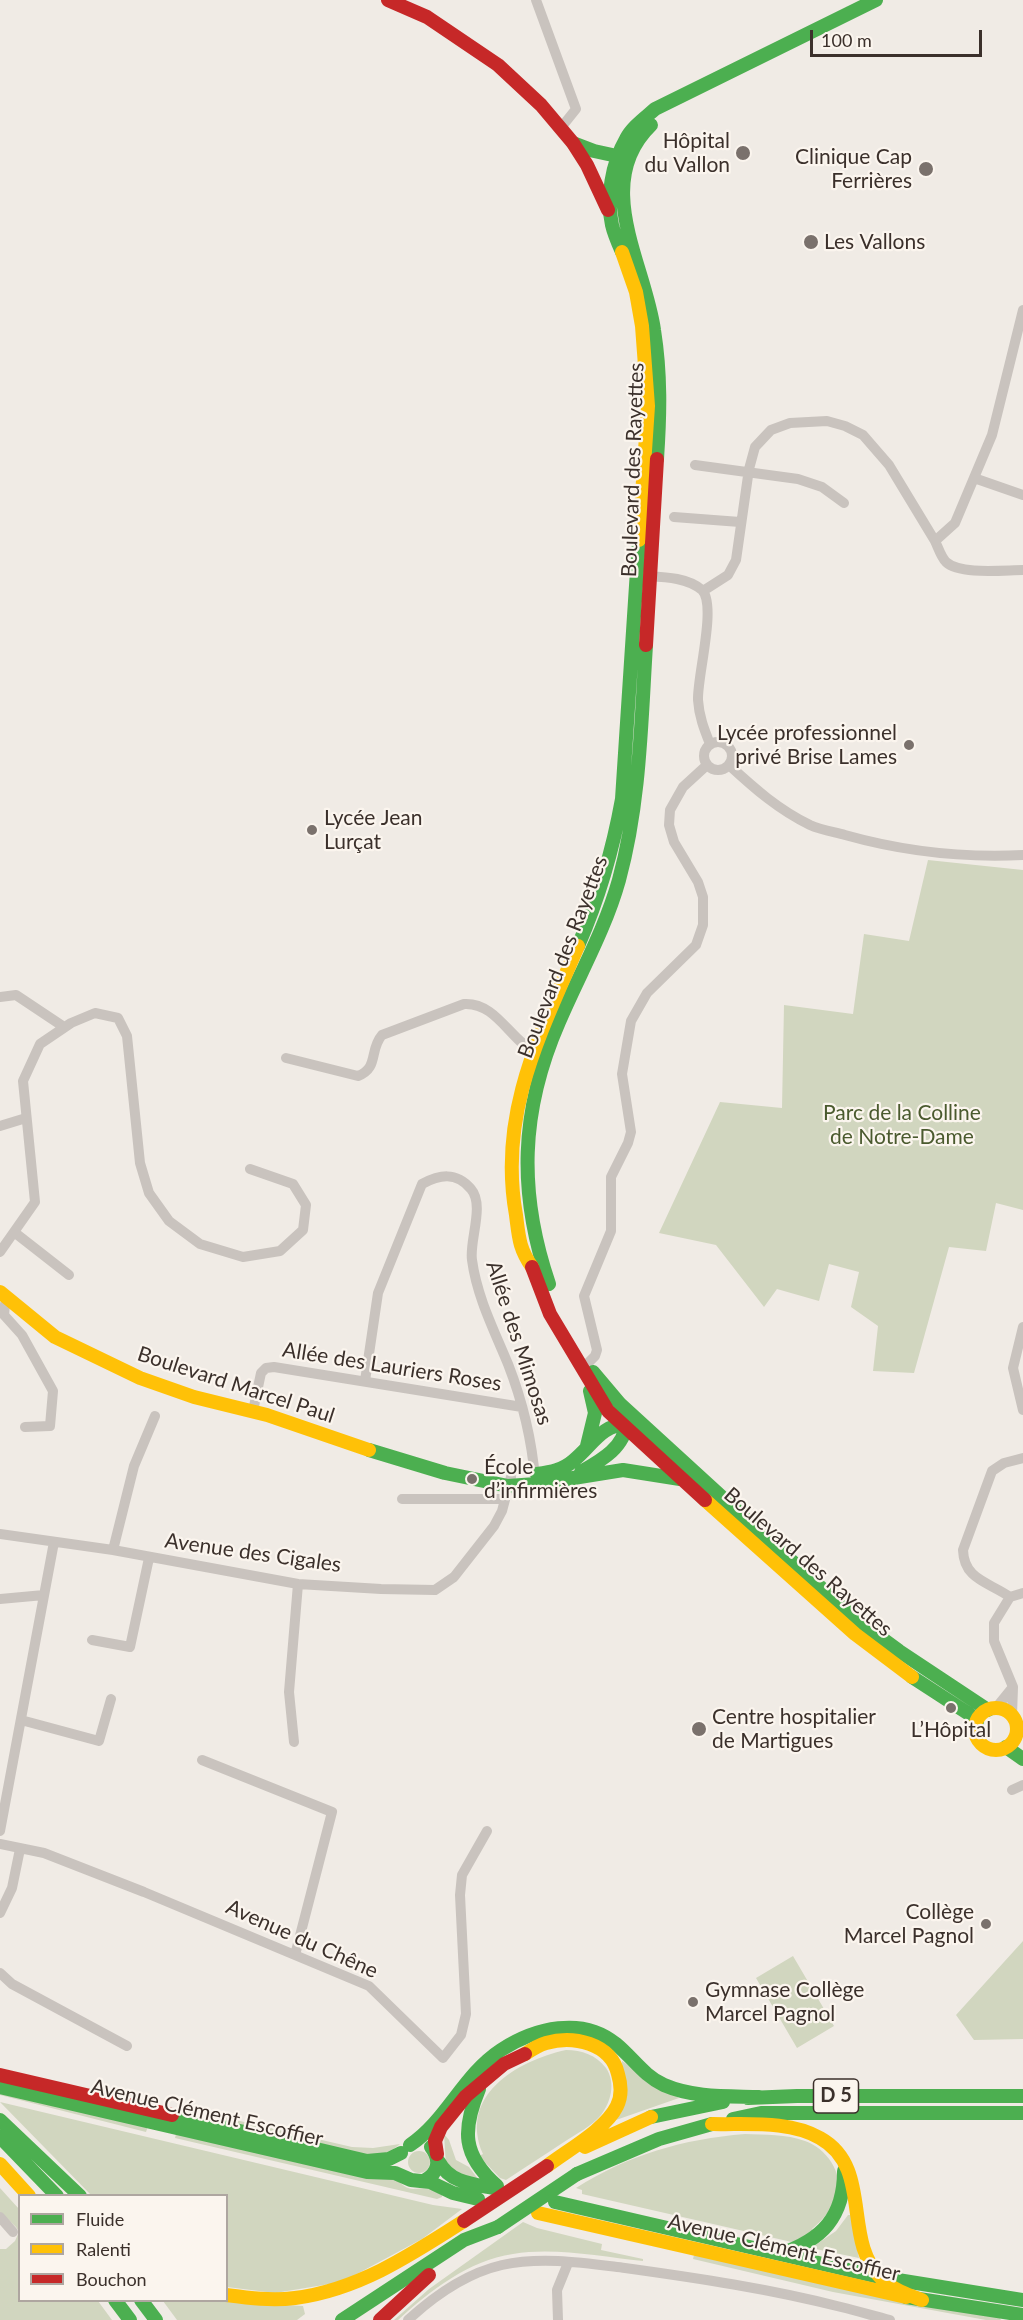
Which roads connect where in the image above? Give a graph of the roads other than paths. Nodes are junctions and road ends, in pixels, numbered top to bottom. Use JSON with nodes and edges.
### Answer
{"nodes":[{"id":1,"x":388,"y":0,"type":"edge"},
{"id":2,"x":536,"y":0,"type":"edge"},
{"id":3,"x":876,"y":0,"type":"edge"},
{"id":4,"x":684,"y":94,"type":"junction"},
{"id":5,"x":656,"y":120,"type":"junction"},
{"id":6,"x":561,"y":129,"type":"junction"},
{"id":7,"x":573,"y":143,"type":"junction"},
{"id":8,"x":617,"y":162,"type":"junction"},
{"id":9,"x":587,"y":165,"type":"junction"},
{"id":10,"x":611,"y":215,"type":"junction"},
{"id":11,"x":638,"y":264,"type":"junction"},
{"id":12,"x":1023,"y":310,"type":"edge"},
{"id":13,"x":695,"y":465,"type":"dead end"},
{"id":14,"x":748,"y":471,"type":"junction"},
{"id":15,"x":974,"y":478,"type":"junction"},
{"id":16,"x":1023,"y":495,"type":"edge"},
{"id":17,"x":844,"y":503,"type":"dead end"},
{"id":18,"x":674,"y":518,"type":"dead end"},
{"id":19,"x":740,"y":522,"type":"junction"},
{"id":20,"x":935,"y":541,"type":"junction"},
{"id":21,"x":1023,"y":570,"type":"edge"},
{"id":22,"x":644,"y":576,"type":"junction"},
{"id":23,"x":703,"y":591,"type":"junction"},
{"id":24,"x":710,"y":744,"type":"junction"},
{"id":25,"x":707,"y":765,"type":"junction"},
{"id":26,"x":729,"y":765,"type":"junction"},
{"id":27,"x":1023,"y":855,"type":"edge"},
{"id":28,"x":0,"y":997,"type":"edge"},
{"id":29,"x":64,"y":1027,"type":"junction"},
{"id":30,"x":532,"y":1051,"type":"junction"},
{"id":31,"x":545,"y":1058,"type":"junction"},
{"id":32,"x":286,"y":1059,"type":"dead end"},
{"id":33,"x":26,"y":1118,"type":"junction"},
{"id":34,"x":0,"y":1126,"type":"edge"},
{"id":35,"x":250,"y":1169,"type":"dead end"},
{"id":36,"x":14,"y":1232,"type":"junction"},
{"id":37,"x":0,"y":1252,"type":"edge"},
{"id":38,"x":522,"y":1252,"type":"junction"},
{"id":39,"x":69,"y":1275,"type":"dead end"},
{"id":40,"x":4,"y":1295,"type":"edge"},
{"id":41,"x":1023,"y":1327,"type":"edge"},
{"id":42,"x":588,"y":1363,"type":"junction"},
{"id":43,"x":365,"y":1381,"type":"junction"},
{"id":44,"x":522,"y":1407,"type":"junction"},
{"id":45,"x":1023,"y":1410,"type":"edge"},
{"id":46,"x":253,"y":1411,"type":"junction"},
{"id":47,"x":155,"y":1416,"type":"dead end"},
{"id":48,"x":625,"y":1422,"type":"junction"},
{"id":49,"x":25,"y":1427,"type":"dead end"},
{"id":50,"x":586,"y":1448,"type":"junction"},
{"id":51,"x":1023,"y":1458,"type":"edge"},
{"id":52,"x":573,"y":1477,"type":"junction"},
{"id":53,"x":535,"y":1479,"type":"junction"},
{"id":54,"x":683,"y":1480,"type":"junction"},
{"id":55,"x":508,"y":1487,"type":"junction"},
{"id":56,"x":402,"y":1499,"type":"dead end"},
{"id":57,"x":0,"y":1534,"type":"edge"},
{"id":58,"x":54,"y":1542,"type":"junction"},
{"id":59,"x":113,"y":1550,"type":"junction"},
{"id":60,"x":149,"y":1558,"type":"junction"},
{"id":61,"x":298,"y":1584,"type":"junction"},
{"id":62,"x":1023,"y":1593,"type":"edge"},
{"id":63,"x":44,"y":1595,"type":"junction"},
{"id":64,"x":1010,"y":1597,"type":"junction"},
{"id":65,"x":0,"y":1599,"type":"edge"},
{"id":66,"x":92,"y":1640,"type":"dead end"},
{"id":67,"x":917,"y":1672,"type":"junction"},
{"id":68,"x":1012,"y":1687,"type":"junction"},
{"id":69,"x":111,"y":1699,"type":"dead end"},
{"id":70,"x":992,"y":1709,"type":"junction"},
{"id":71,"x":1012,"y":1715,"type":"junction"},
{"id":72,"x":21,"y":1720,"type":"junction"},
{"id":73,"x":977,"y":1722,"type":"junction"},
{"id":74,"x":1020,"y":1737,"type":"edge"},
{"id":75,"x":294,"y":1742,"type":"dead end"},
{"id":76,"x":1006,"y":1748,"type":"junction"},
{"id":77,"x":1023,"y":1759,"type":"edge"},
{"id":78,"x":202,"y":1761,"type":"dead end"},
{"id":79,"x":1023,"y":1785,"type":"edge"},
{"id":80,"x":1012,"y":1790,"type":"dead end"},
{"id":81,"x":0,"y":1831,"type":"edge"},
{"id":82,"x":487,"y":1831,"type":"dead end"},
{"id":83,"x":0,"y":1844,"type":"edge"},
{"id":84,"x":20,"y":1849,"type":"junction"},
{"id":85,"x":0,"y":1913,"type":"edge"},
{"id":86,"x":295,"y":1955,"type":"junction"},
{"id":87,"x":0,"y":1973,"type":"edge"},
{"id":88,"x":127,"y":2046,"type":"dead end"},
{"id":89,"x":0,"y":2075,"type":"edge"},
{"id":90,"x":487,"y":2077,"type":"junction"},
{"id":91,"x":0,"y":2087,"type":"edge"},
{"id":92,"x":1023,"y":2096,"type":"edge"},
{"id":93,"x":759,"y":2097,"type":"junction"},
{"id":94,"x":1023,"y":2105,"type":"edge"},
{"id":95,"x":1023,"y":2113,"type":"edge"},
{"id":96,"x":936,"y":2114,"type":"junction"},
{"id":97,"x":0,"y":2120,"type":"edge"},
{"id":98,"x":712,"y":2124,"type":"junction"},
{"id":99,"x":0,"y":2137,"type":"edge"},
{"id":100,"x":406,"y":2149,"type":"junction"},
{"id":101,"x":438,"y":2158,"type":"junction"},
{"id":102,"x":843,"y":2161,"type":"junction"},
{"id":103,"x":0,"y":2164,"type":"edge"},
{"id":104,"x":547,"y":2166,"type":"junction"},
{"id":105,"x":405,"y":2177,"type":"junction"},
{"id":106,"x":424,"y":2181,"type":"junction"},
{"id":107,"x":27,"y":2194,"type":"edge"},
{"id":108,"x":55,"y":2194,"type":"edge"},
{"id":109,"x":78,"y":2194,"type":"edge"},
{"id":110,"x":478,"y":2199,"type":"dead end"},
{"id":111,"x":555,"y":2202,"type":"dead end"},
{"id":112,"x":538,"y":2212,"type":"dead end"},
{"id":113,"x":0,"y":2217,"type":"edge"},
{"id":114,"x":498,"y":2227,"type":"junction"},
{"id":115,"x":13,"y":2232,"type":"dead end"},
{"id":116,"x":446,"y":2233,"type":"junction"},
{"id":117,"x":780,"y":2254,"type":"junction"},
{"id":118,"x":568,"y":2263,"type":"junction"},
{"id":119,"x":879,"y":2277,"type":"junction"},
{"id":120,"x":228,"y":2295,"type":"edge"},
{"id":121,"x":922,"y":2300,"type":"junction"},
{"id":122,"x":1023,"y":2300,"type":"edge"},
{"id":123,"x":116,"y":2302,"type":"edge"},
{"id":124,"x":142,"y":2302,"type":"edge"},
{"id":125,"x":1023,"y":2315,"type":"edge"},
{"id":126,"x":337,"y":2317,"type":"edge"},
{"id":127,"x":130,"y":2320,"type":"edge"},
{"id":128,"x":156,"y":2320,"type":"edge"},
{"id":129,"x":380,"y":2320,"type":"edge"},
{"id":130,"x":408,"y":2320,"type":"edge"},
{"id":131,"x":558,"y":2320,"type":"edge"},
{"id":132,"x":890,"y":2320,"type":"edge"}],
"edges":[{"from":1,"to":6,"type":"main road"},
{"from":2,"to":6,"type":"street"},
{"from":3,"to":4,"type":"main road"},
{"from":4,"to":5,"type":"main road","name":"Boulevard des Rayettes"},
{"from":4,"to":8,"type":"main road","name":"Boulevard des Rayettes"},
{"from":5,"to":8,"type":"main road"},
{"from":5,"to":11,"type":"main road","name":"Boulevard des Rayettes"},
{"from":6,"to":7,"type":"main road"},
{"from":7,"to":8,"type":"main road"},
{"from":7,"to":9,"type":"main road"},
{"from":8,"to":9,"type":"main road"},
{"from":8,"to":10,"type":"main road","name":"Boulevard des Rayettes"},
{"from":8,"to":11,"type":"main road"},
{"from":9,"to":10,"type":"main road"},
{"from":10,"to":22,"type":"main road","name":"Boulevard des Rayettes"},
{"from":11,"to":22,"type":"main road","name":"Boulevard des Rayettes"},
{"from":12,"to":15,"type":"street"},
{"from":13,"to":14,"type":"street"},
{"from":14,"to":17,"type":"street"},
{"from":14,"to":19,"type":"street"},
{"from":14,"to":20,"type":"street"},
{"from":15,"to":16,"type":"street"},
{"from":15,"to":20,"type":"street"},
{"from":18,"to":19,"type":"street"},
{"from":19,"to":23,"type":"street"},
{"from":20,"to":21,"type":"street"},
{"from":22,"to":23,"type":"street"},
{"from":22,"to":30,"type":"main road","name":"Boulevard des Rayettes"},
{"from":22,"to":31,"type":"main road","name":"Boulevard des Rayettes"},
{"from":23,"to":24,"type":"street"},
{"from":24,"to":25,"type":"street"},
{"from":24,"to":26,"type":"street"},
{"from":25,"to":26,"type":"street"},
{"from":25,"to":42,"type":"street"},
{"from":26,"to":27,"type":"street"},
{"from":28,"to":29,"type":"street"},
{"from":29,"to":33,"type":"street"},
{"from":29,"to":35,"type":"street"},
{"from":30,"to":31,"type":"street"},
{"from":30,"to":32,"type":"street"},
{"from":30,"to":38,"type":"main road","name":"Boulevard des Rayettes"},
{"from":31,"to":42,"type":"main road","name":"Boulevard des Rayettes"},
{"from":33,"to":34,"type":"street"},
{"from":33,"to":36,"type":"street"},
{"from":36,"to":37,"type":"street"},
{"from":36,"to":39,"type":"street"},
{"from":38,"to":48,"type":"main road","name":"Boulevard des Rayettes"},
{"from":38,"to":50,"type":"main road"},
{"from":40,"to":46,"type":"main road","name":"Boulevard Marcel Paul"},
{"from":40,"to":49,"type":"street"},
{"from":41,"to":45,"type":"street"},
{"from":42,"to":48,"type":"main road","name":"Boulevard des Rayettes"},
{"from":43,"to":44,"type":"street","name":"Allée des Lauriers Roses"},
{"from":43,"to":44,"type":"street","name":"Allée des Mimosas"},
{"from":43,"to":46,"type":"street","name":"Allée des Lauriers Roses"},
{"from":44,"to":53,"type":"street","name":"Allée des Mimosas"},
{"from":46,"to":55,"type":"main road","name":"Boulevard Marcel Paul"},
{"from":47,"to":59,"type":"street"},
{"from":48,"to":50,"type":"main road","name":"Boulevard Marcel Paul"},
{"from":48,"to":52,"type":"main road","name":"Boulevard Marcel Paul"},
{"from":48,"to":54,"type":"main road","name":"Boulevard des Rayettes"},
{"from":48,"to":67,"type":"main road","name":"Boulevard des Rayettes"},
{"from":50,"to":53,"type":"main road","name":"Boulevard Marcel Paul"},
{"from":51,"to":64,"type":"street"},
{"from":52,"to":53,"type":"main road","name":"Boulevard Marcel Paul"},
{"from":52,"to":54,"type":"main road","name":"Boulevard Marcel Paul"},
{"from":53,"to":55,"type":"main road","name":"Boulevard Marcel Paul"},
{"from":54,"to":67,"type":"main road","name":"Boulevard des Rayettes"},
{"from":55,"to":56,"type":"street"},
{"from":55,"to":61,"type":"street","name":"Avenue des Cigales"},
{"from":57,"to":58,"type":"street","name":"Avenue des Cigales"},
{"from":58,"to":59,"type":"street","name":"Avenue des Cigales"},
{"from":58,"to":63,"type":"street"},
{"from":59,"to":60,"type":"street","name":"Avenue des Cigales"},
{"from":60,"to":61,"type":"street","name":"Avenue des Cigales"},
{"from":60,"to":66,"type":"street"},
{"from":61,"to":75,"type":"street"},
{"from":62,"to":64,"type":"street"},
{"from":63,"to":65,"type":"street"},
{"from":63,"to":72,"type":"street"},
{"from":64,"to":68,"type":"street"},
{"from":67,"to":70,"type":"main road","name":"Boulevard des Rayettes"},
{"from":67,"to":73,"type":"main road","name":"Boulevard des Rayettes"},
{"from":68,"to":70,"type":"street"},
{"from":68,"to":71,"type":"street"},
{"from":69,"to":72,"type":"street"},
{"from":70,"to":71,"type":"main road"},
{"from":70,"to":73,"type":"main road"},
{"from":71,"to":74,"type":"main road"},
{"from":72,"to":81,"type":"street"},
{"from":73,"to":76,"type":"main road"},
{"from":74,"to":76,"type":"main road"},
{"from":76,"to":77,"type":"main road"},
{"from":78,"to":86,"type":"street"},
{"from":79,"to":80,"type":"street"},
{"from":82,"to":86,"type":"street","name":"Avenue du Chêne"},
{"from":83,"to":84,"type":"street","name":"Avenue du Chêne"},
{"from":84,"to":85,"type":"street"},
{"from":84,"to":86,"type":"street","name":"Avenue du Chêne"},
{"from":87,"to":88,"type":"street"},
{"from":89,"to":100,"type":"main road","name":"Avenue Clément Escoffier"},
{"from":90,"to":101,"type":"main road"},
{"from":90,"to":101,"type":"main road"},
{"from":90,"to":104,"type":"main road"},
{"from":91,"to":105,"type":"main road","name":"Avenue Clément Escoffier"},
{"from":92,"to":93,"type":"main road","number":"D 5"},
{"from":93,"to":100,"type":"main road"},
{"from":93,"to":104,"type":"main road","number":"D 5"},
{"from":94,"to":96,"type":"main road"},
{"from":95,"to":96,"type":"main road","number":"D 5"},
{"from":96,"to":98,"type":"main road","number":"D 5"},
{"from":97,"to":109,"type":"main road"},
{"from":98,"to":102,"type":"main road"},
{"from":98,"to":114,"type":"main road","number":"D 5","bridge":true},
{"from":99,"to":108,"type":"main road"},
{"from":100,"to":101,"type":"main road"},
{"from":100,"to":105,"type":"main road"},
{"from":101,"to":106,"type":"main road"},
{"from":102,"to":117,"type":"main road"},
{"from":102,"to":119,"type":"main road"},
{"from":103,"to":107,"type":"main road"},
{"from":104,"to":116,"type":"main road","bridge":true},
{"from":105,"to":106,"type":"main road"},
{"from":106,"to":110,"type":"main road"},
{"from":111,"to":117,"type":"main road","name":"Avenue Clément Escoffier"},
{"from":112,"to":121,"type":"main road","name":"Avenue Clément Escoffier"},
{"from":113,"to":115,"type":"street"},
{"from":114,"to":126,"type":"main road"},
{"from":114,"to":129,"type":"main road"},
{"from":116,"to":120,"type":"main road"},
{"from":116,"to":126,"type":"main road"},
{"from":117,"to":119,"type":"main road","name":"Avenue Clément Escoffier"},
{"from":118,"to":130,"type":"street"},
{"from":118,"to":131,"type":"street"},
{"from":118,"to":132,"type":"street"},
{"from":119,"to":121,"type":"main road"},
{"from":119,"to":122,"type":"main road","name":"Avenue Clément Escoffier"},
{"from":121,"to":125,"type":"main road","name":"Avenue Clément Escoffier"},
{"from":123,"to":127,"type":"main road"},
{"from":124,"to":128,"type":"main road"}]}
